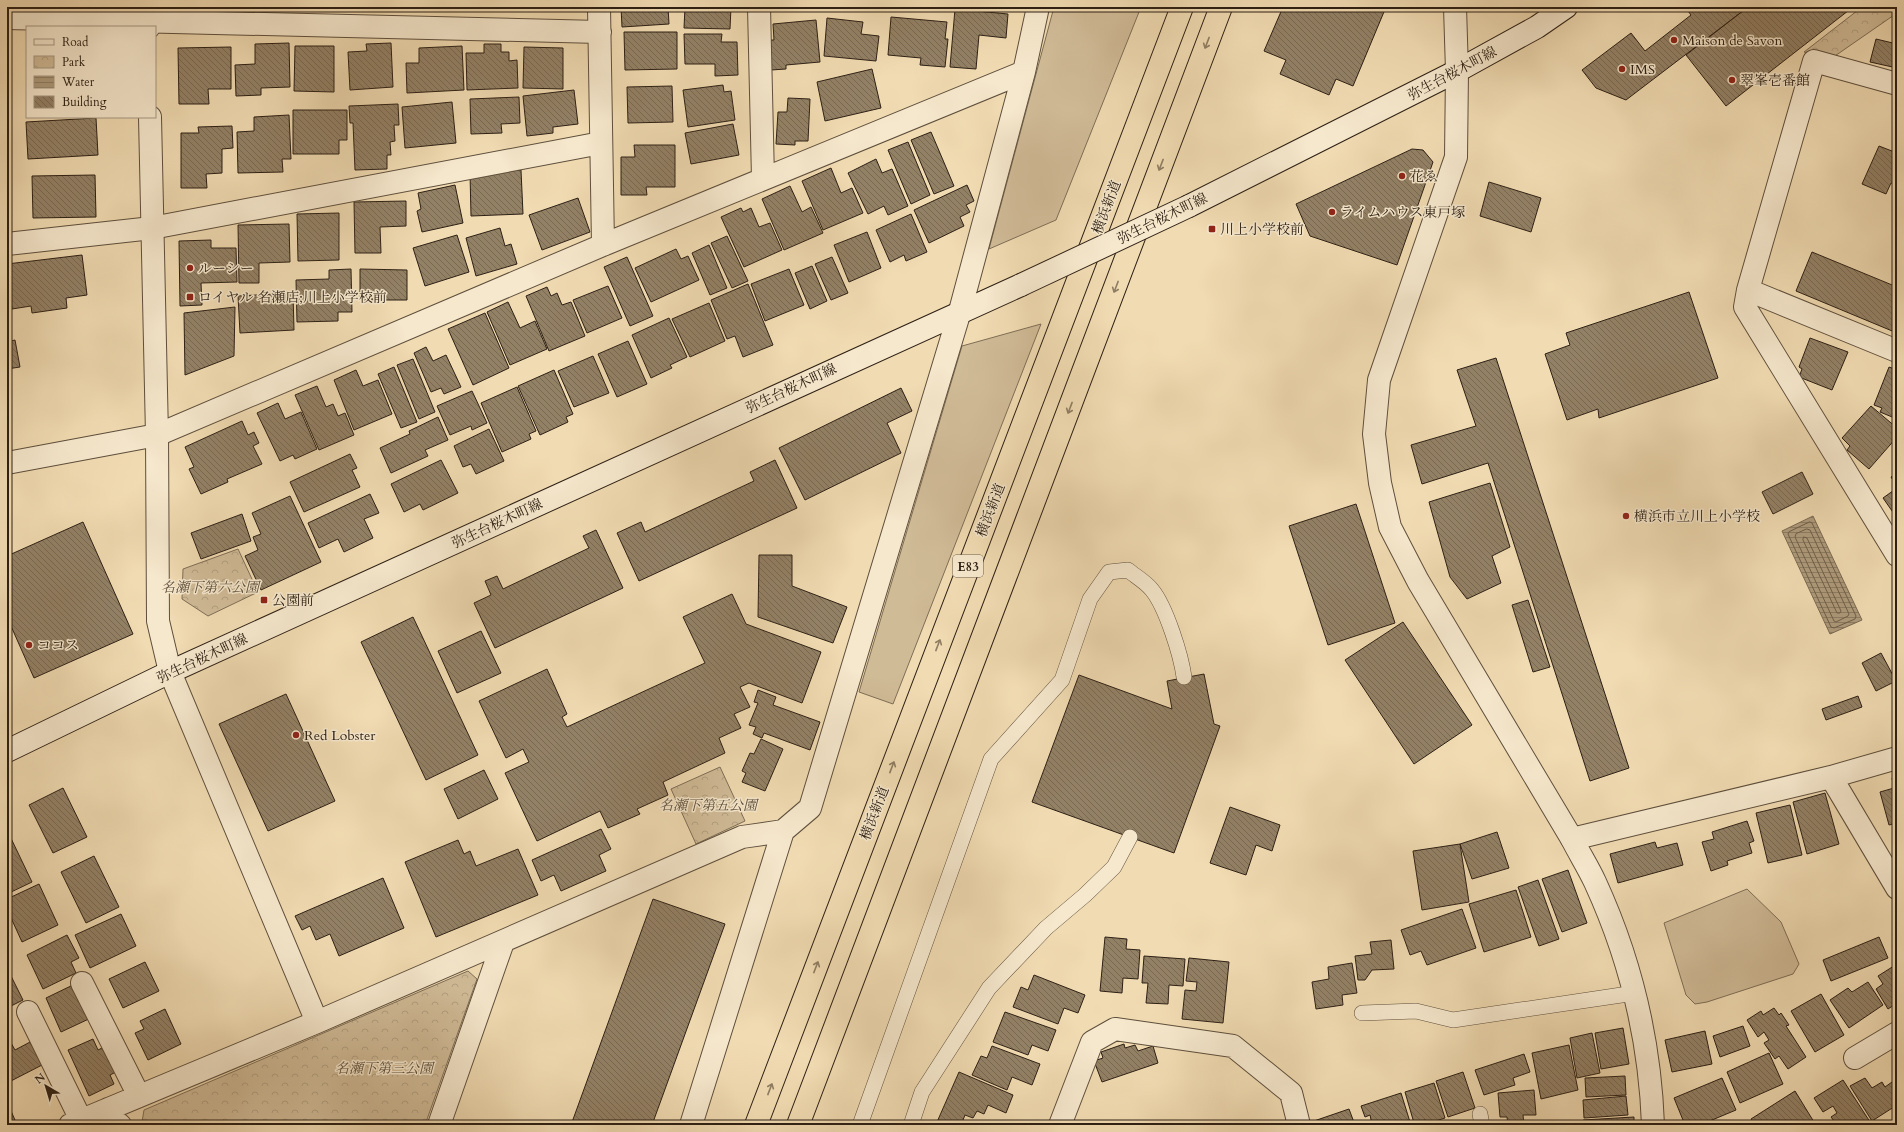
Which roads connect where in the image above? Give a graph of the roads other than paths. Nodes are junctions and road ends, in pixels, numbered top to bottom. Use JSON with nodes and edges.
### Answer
{"nodes":[{"id":1,"x":599,"y":7,"type":"edge"},
{"id":2,"x":759,"y":7,"type":"edge"},
{"id":3,"x":1038,"y":7,"type":"edge"},
{"id":4,"x":1182,"y":7,"type":"edge"},
{"id":5,"x":1221,"y":7,"type":"edge"},
{"id":6,"x":1454,"y":7,"type":"edge"},
{"id":7,"x":1566,"y":7,"type":"edge"},
{"id":8,"x":7,"y":18,"type":"edge"},
{"id":9,"x":149,"y":18,"type":"edge"},
{"id":10,"x":600,"y":32,"type":"junction"},
{"id":11,"x":1457,"y":71,"type":"junction"},
{"id":12,"x":1024,"y":72,"type":"junction"},
{"id":13,"x":1897,"y":84,"type":"edge"},
{"id":14,"x":150,"y":118,"type":"edge"},
{"id":15,"x":601,"y":143,"type":"junction"},
{"id":16,"x":763,"y":179,"type":"junction"},
{"id":17,"x":152,"y":228,"type":"junction"},
{"id":18,"x":7,"y":244,"type":"edge"},
{"id":19,"x":603,"y":245,"type":"junction"},
{"id":20,"x":1748,"y":290,"type":"junction"},
{"id":21,"x":960,"y":312,"type":"junction"},
{"id":22,"x":1897,"y":351,"type":"edge"},
{"id":23,"x":157,"y":435,"type":"junction"},
{"id":24,"x":7,"y":463,"type":"edge"},
{"id":25,"x":1897,"y":555,"type":"edge"},
{"id":26,"x":170,"y":672,"type":"junction"},
{"id":27,"x":1184,"y":677,"type":"dead end"},
{"id":28,"x":7,"y":751,"type":"edge"},
{"id":29,"x":1897,"y":758,"type":"edge"},
{"id":30,"x":1831,"y":777,"type":"junction"},
{"id":31,"x":783,"y":831,"type":"junction"},
{"id":32,"x":1130,"y":837,"type":"dead end"},
{"id":33,"x":1572,"y":839,"type":"junction"},
{"id":34,"x":1897,"y":888,"type":"edge"},
{"id":35,"x":503,"y":942,"type":"junction"},
{"id":36,"x":82,"y":983,"type":"dead end"},
{"id":37,"x":1635,"y":993,"type":"junction"},
{"id":38,"x":28,"y":1012,"type":"dead end"},
{"id":39,"x":1362,"y":1013,"type":"dead end"},
{"id":40,"x":317,"y":1022,"type":"junction"},
{"id":41,"x":1897,"y":1033,"type":"edge"},
{"id":42,"x":1855,"y":1058,"type":"dead end"},
{"id":43,"x":138,"y":1096,"type":"junction"},
{"id":44,"x":114,"y":1117,"type":"edge"},
{"id":45,"x":75,"y":1123,"type":"edge"},
{"id":46,"x":439,"y":1125,"type":"edge"},
{"id":47,"x":691,"y":1125,"type":"edge"},
{"id":48,"x":756,"y":1125,"type":"edge"},
{"id":49,"x":798,"y":1125,"type":"edge"},
{"id":50,"x":860,"y":1125,"type":"edge"},
{"id":51,"x":911,"y":1125,"type":"edge"},
{"id":52,"x":1060,"y":1125,"type":"edge"},
{"id":53,"x":1299,"y":1125,"type":"edge"},
{"id":54,"x":1653,"y":1125,"type":"edge"}],
"edges":[{"from":1,"to":10,"type":"street"},
{"from":2,"to":16,"type":"street"},
{"from":3,"to":12,"type":"street"},
{"from":48,"to":4,"type":"highway","name":"横浜新道","number":"E83","one_way":true},
{"from":5,"to":49,"type":"highway","one_way":true},
{"from":6,"to":11,"type":"street"},
{"from":7,"to":11,"type":"street","name":"弥生台桜木町線"},
{"from":8,"to":9,"type":"street"},
{"from":9,"to":10,"type":"street"},
{"from":10,"to":15,"type":"street"},
{"from":11,"to":21,"type":"street","name":"弥生台桜木町線","bridge":true},
{"from":11,"to":33,"type":"street"},
{"from":12,"to":16,"type":"street"},
{"from":12,"to":21,"type":"street"},
{"from":13,"to":20,"type":"street"},
{"from":14,"to":17,"type":"street"},
{"from":15,"to":17,"type":"street"},
{"from":15,"to":19,"type":"street"},
{"from":16,"to":19,"type":"street"},
{"from":17,"to":18,"type":"street"},
{"from":17,"to":23,"type":"street"},
{"from":19,"to":23,"type":"street"},
{"from":20,"to":22,"type":"street"},
{"from":20,"to":25,"type":"street"},
{"from":21,"to":26,"type":"street","name":"弥生台桜木町線"},
{"from":21,"to":31,"type":"street"},
{"from":23,"to":24,"type":"street"},
{"from":23,"to":26,"type":"street"},
{"from":26,"to":28,"type":"street","name":"弥生台桜木町線"},
{"from":26,"to":40,"type":"street"},
{"from":27,"to":50,"type":"lane"},
{"from":29,"to":30,"type":"street"},
{"from":30,"to":33,"type":"street"},
{"from":30,"to":34,"type":"street"},
{"from":31,"to":35,"type":"street"},
{"from":31,"to":47,"type":"street"},
{"from":32,"to":51,"type":"lane"},
{"from":33,"to":37,"type":"street"},
{"from":35,"to":40,"type":"street"},
{"from":35,"to":46,"type":"street"},
{"from":36,"to":43,"type":"street"},
{"from":37,"to":39,"type":"lane"},
{"from":37,"to":54,"type":"street"},
{"from":38,"to":45,"type":"street"},
{"from":40,"to":43,"type":"street"},
{"from":41,"to":42,"type":"street"},
{"from":43,"to":44,"type":"street"},
{"from":44,"to":45,"type":"street"},
{"from":52,"to":53,"type":"street"}]}
